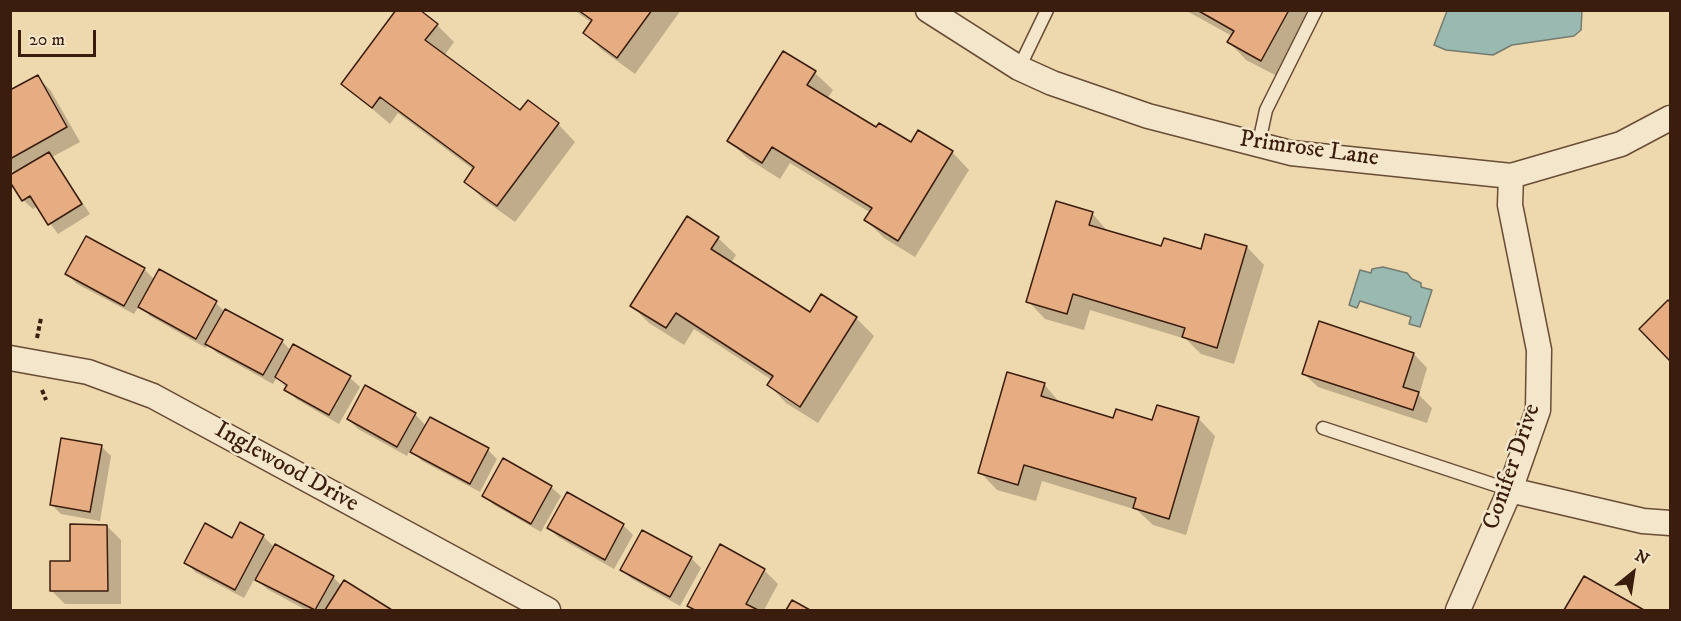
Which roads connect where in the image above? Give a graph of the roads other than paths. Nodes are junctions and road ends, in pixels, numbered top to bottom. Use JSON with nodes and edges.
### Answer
{"nodes":[{"id":1,"x":928,"y":10,"type":"edge"},
{"id":2,"x":1047,"y":10,"type":"edge"},
{"id":3,"x":1316,"y":10,"type":"edge"},
{"id":4,"x":1018,"y":68,"type":"junction"},
{"id":5,"x":1671,"y":118,"type":"edge"},
{"id":6,"x":1258,"y":147,"type":"junction"},
{"id":7,"x":1511,"y":176,"type":"junction"},
{"id":8,"x":10,"y":358,"type":"edge"},
{"id":9,"x":1323,"y":428,"type":"dead end"},
{"id":10,"x":1510,"y":490,"type":"junction"},
{"id":11,"x":1671,"y":523,"type":"edge"},
{"id":12,"x":548,"y":610,"type":"edge"},
{"id":13,"x":1458,"y":610,"type":"edge"}],
"edges":[{"from":1,"to":4,"type":"street","name":"Primrose Lane"},
{"from":2,"to":4,"type":"lane"},
{"from":3,"to":6,"type":"lane"},
{"from":4,"to":6,"type":"street","name":"Primrose Lane"},
{"from":5,"to":7,"type":"street","name":"Primrose Lane"},
{"from":6,"to":7,"type":"street","name":"Primrose Lane"},
{"from":7,"to":10,"type":"street","name":"Conifer Drive"},
{"from":8,"to":12,"type":"street","name":"Inglewood Drive"},
{"from":9,"to":10,"type":"lane"},
{"from":10,"to":11,"type":"street"},
{"from":10,"to":13,"type":"street","name":"Conifer Drive"}]}
